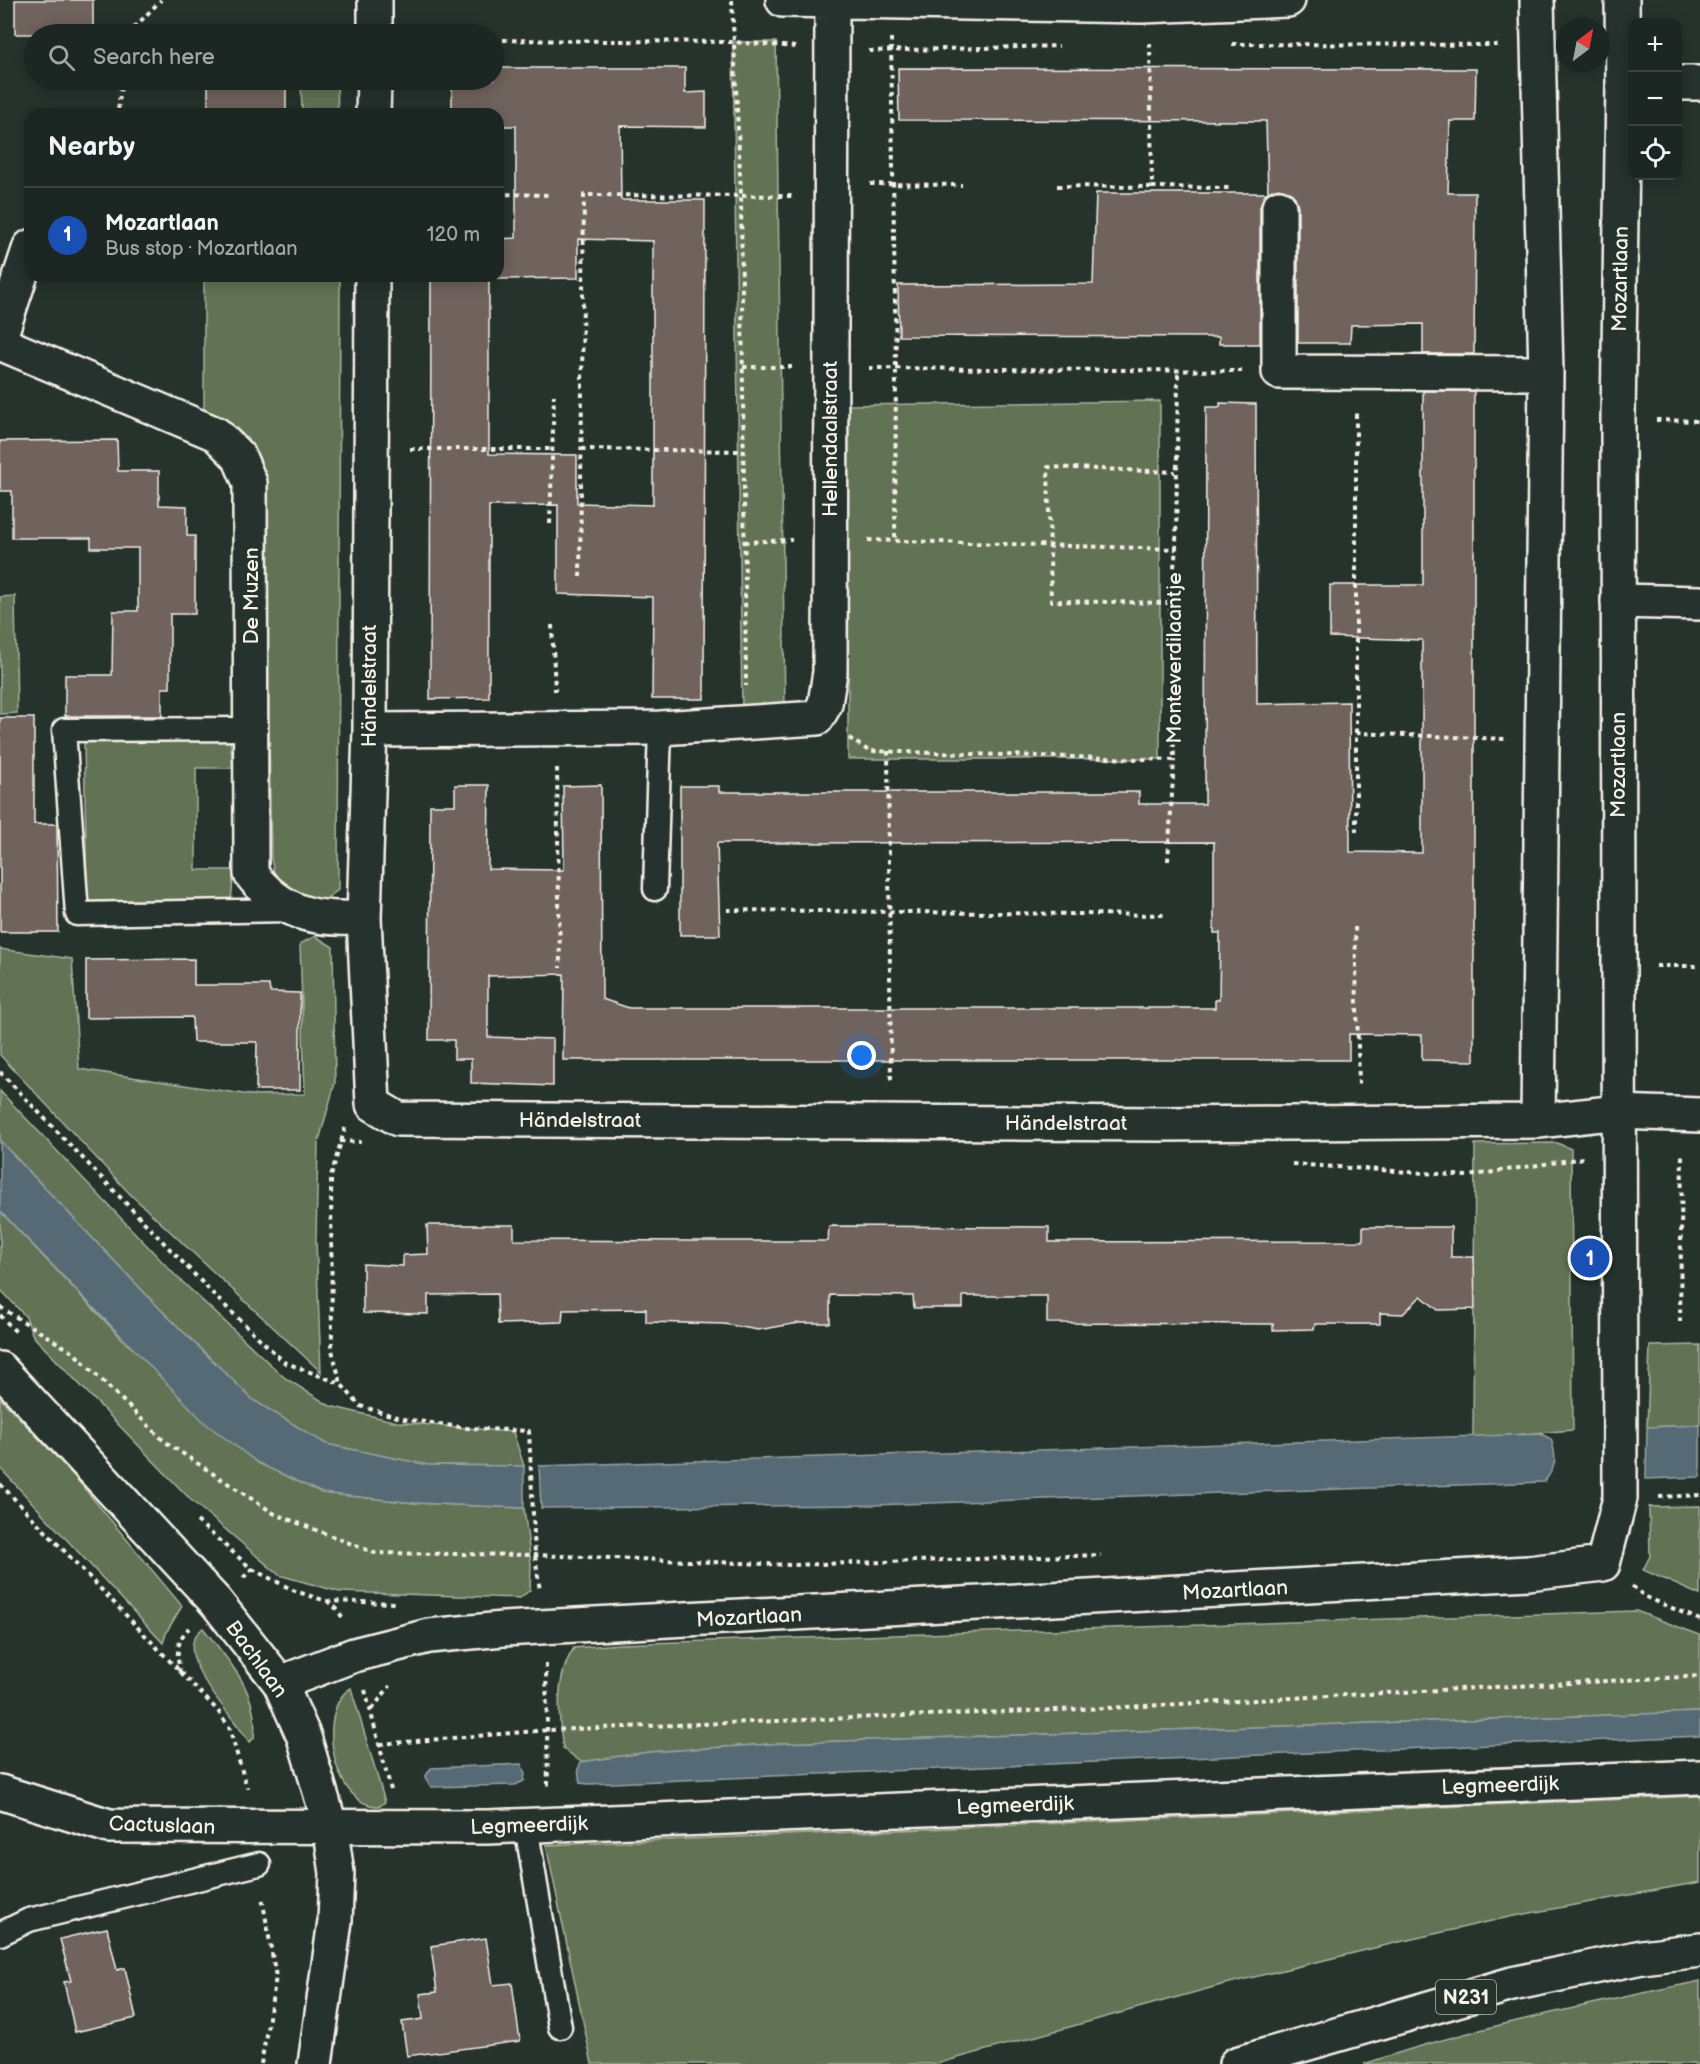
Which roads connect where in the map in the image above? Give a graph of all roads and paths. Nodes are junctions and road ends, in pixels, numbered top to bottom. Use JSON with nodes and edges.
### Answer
{"nodes":[{"id":1,"x":161,"y":0,"type":"edge"},
{"id":2,"x":375,"y":0,"type":"edge"},
{"id":3,"x":732,"y":0,"type":"edge"},
{"id":4,"x":783,"y":0,"type":"edge"},
{"id":5,"x":1288,"y":0,"type":"edge"},
{"id":6,"x":1537,"y":0,"type":"edge"},
{"id":7,"x":1622,"y":0,"type":"edge"},
{"id":8,"x":832,"y":1,"type":"edge"},
{"id":9,"x":890,"y":3,"type":"junction"},
{"id":10,"x":1149,"y":6,"type":"junction"},
{"id":11,"x":138,"y":24,"type":"edge"},
{"id":12,"x":375,"y":24,"type":"edge"},
{"id":13,"x":504,"y":40,"type":"edge"},
{"id":14,"x":733,"y":42,"type":"junction"},
{"id":15,"x":832,"y":50,"type":"junction"},
{"id":16,"x":1682,"y":83,"type":"edge"},
{"id":17,"x":1700,"y":83,"type":"edge"},
{"id":18,"x":1628,"y":84,"type":"edge"},
{"id":19,"x":121,"y":90,"type":"edge"},
{"id":20,"x":374,"y":90,"type":"edge"},
{"id":21,"x":118,"y":108,"type":"edge"},
{"id":22,"x":373,"y":108,"type":"edge"},
{"id":23,"x":894,"y":184,"type":"junction"},
{"id":24,"x":962,"y":185,"type":"dead end"},
{"id":25,"x":1057,"y":186,"type":"dead end"},
{"id":26,"x":1152,"y":187,"type":"junction"},
{"id":27,"x":1229,"y":188,"type":"dead end"},
{"id":28,"x":504,"y":194,"type":"edge"},
{"id":29,"x":551,"y":195,"type":"dead end"},
{"id":30,"x":741,"y":195,"type":"junction"},
{"id":31,"x":831,"y":196,"type":"junction"},
{"id":32,"x":1279,"y":207,"type":"dead end"},
{"id":33,"x":24,"y":264,"type":"edge"},
{"id":34,"x":372,"y":282,"type":"edge"},
{"id":35,"x":0,"y":337,"type":"edge"},
{"id":36,"x":0,"y":343,"type":"edge"},
{"id":37,"x":742,"y":367,"type":"junction"},
{"id":38,"x":831,"y":368,"type":"junction"},
{"id":39,"x":896,"y":368,"type":"junction"},
{"id":40,"x":1178,"y":369,"type":"junction"},
{"id":41,"x":1279,"y":372,"type":"junction"},
{"id":42,"x":1356,"y":373,"type":"junction"},
{"id":43,"x":1546,"y":373,"type":"junction"},
{"id":44,"x":554,"y":395,"type":"dead end"},
{"id":45,"x":372,"y":449,"type":"junction"},
{"id":46,"x":553,"y":449,"type":"junction"},
{"id":47,"x":581,"y":449,"type":"junction"},
{"id":48,"x":743,"y":451,"type":"junction"},
{"id":49,"x":1176,"y":472,"type":"junction"},
{"id":50,"x":550,"y":524,"type":"dead end"},
{"id":51,"x":830,"y":539,"type":"junction"},
{"id":52,"x":895,"y":541,"type":"junction"},
{"id":53,"x":744,"y":542,"type":"junction"},
{"id":54,"x":1050,"y":545,"type":"junction"},
{"id":55,"x":1176,"y":549,"type":"junction"},
{"id":56,"x":580,"y":577,"type":"dead end"},
{"id":57,"x":1618,"y":601,"type":"junction"},
{"id":58,"x":1170,"y":603,"type":"junction"},
{"id":59,"x":1700,"y":603,"type":"edge"},
{"id":60,"x":552,"y":625,"type":"dead end"},
{"id":61,"x":817,"y":717,"type":"junction"},
{"id":62,"x":746,"y":722,"type":"junction"},
{"id":63,"x":660,"y":728,"type":"junction"},
{"id":64,"x":252,"y":729,"type":"junction"},
{"id":65,"x":557,"y":729,"type":"junction"},
{"id":66,"x":370,"y":730,"type":"junction"},
{"id":67,"x":1356,"y":733,"type":"junction"},
{"id":68,"x":1542,"y":740,"type":"junction"},
{"id":69,"x":888,"y":751,"type":"junction"},
{"id":70,"x":1174,"y":760,"type":"junction"},
{"id":71,"x":1356,"y":832,"type":"dead end"},
{"id":72,"x":1168,"y":861,"type":"dead end"},
{"id":73,"x":655,"y":889,"type":"dead end"},
{"id":74,"x":292,"y":910,"type":"junction"},
{"id":75,"x":727,"y":910,"type":"dead end"},
{"id":76,"x":890,"y":910,"type":"junction"},
{"id":77,"x":1167,"y":915,"type":"dead end"},
{"id":78,"x":364,"y":918,"type":"junction"},
{"id":79,"x":1355,"y":927,"type":"dead end"},
{"id":80,"x":1648,"y":966,"type":"dead end"},
{"id":81,"x":1700,"y":966,"type":"edge"},
{"id":82,"x":560,"y":968,"type":"dead end"},
{"id":83,"x":0,"y":1072,"type":"edge"},
{"id":84,"x":373,"y":1104,"type":"junction"},
{"id":85,"x":1619,"y":1112,"type":"junction"},
{"id":86,"x":1691,"y":1115,"type":"edge"},
{"id":87,"x":1538,"y":1121,"type":"junction"},
{"id":88,"x":891,"y":1122,"type":"junction"},
{"id":89,"x":1359,"y":1122,"type":"junction"},
{"id":90,"x":0,"y":1307,"type":"edge"},
{"id":91,"x":1680,"y":1322,"type":"dead end"},
{"id":92,"x":0,"y":1369,"type":"edge"},
{"id":93,"x":341,"y":1384,"type":"junction"},
{"id":94,"x":0,"y":1484,"type":"edge"},
{"id":95,"x":535,"y":1555,"type":"junction"},
{"id":96,"x":1102,"y":1555,"type":"dead end"},
{"id":97,"x":1603,"y":1564,"type":"junction"},
{"id":98,"x":252,"y":1569,"type":"dead end"},
{"id":99,"x":326,"y":1601,"type":"dead end"},
{"id":100,"x":1700,"y":1620,"type":"edge"},
{"id":101,"x":546,"y":1627,"type":"junction"},
{"id":102,"x":1700,"y":1676,"type":"edge"},
{"id":103,"x":280,"y":1683,"type":"junction"},
{"id":104,"x":548,"y":1730,"type":"junction"},
{"id":105,"x":380,"y":1744,"type":"dead end"},
{"id":106,"x":1700,"y":1777,"type":"edge"},
{"id":107,"x":0,"y":1792,"type":"edge"},
{"id":108,"x":330,"y":1825,"type":"junction"},
{"id":109,"x":537,"y":1825,"type":"junction"},
{"id":110,"x":254,"y":1827,"type":"junction"},
{"id":111,"x":259,"y":1864,"type":"joint"},
{"id":112,"x":0,"y":1934,"type":"edge"},
{"id":113,"x":1700,"y":1950,"type":"edge"},
{"id":114,"x":560,"y":2027,"type":"dead end"},
{"id":115,"x":261,"y":2064,"type":"edge"},
{"id":116,"x":315,"y":2064,"type":"edge"},
{"id":117,"x":1236,"y":2064,"type":"edge"}],
"edges":[{"from":1,"to":11,"type":"path"},
{"from":2,"to":12,"type":"street"},
{"from":3,"to":14,"type":"path"},
{"from":4,"to":8,"type":"street"},
{"from":5,"to":10,"type":"street"},
{"from":6,"to":43,"type":"street"},
{"from":7,"to":18,"type":"street","name":"Mozartlaan"},
{"from":8,"to":9,"type":"street"},
{"from":8,"to":15,"type":"street","name":"Hellendaalstraat"},
{"from":9,"to":10,"type":"street"},
{"from":9,"to":23,"type":"path"},
{"from":10,"to":26,"type":"path"},
{"from":13,"to":14,"type":"path"},
{"from":14,"to":15,"type":"path"},
{"from":14,"to":30,"type":"path"},
{"from":15,"to":31,"type":"street","name":"Hellendaalstraat"},
{"from":16,"to":17,"type":"street"},
{"from":18,"to":57,"type":"street","name":"Mozartlaan"},
{"from":19,"to":21,"type":"path"},
{"from":20,"to":22,"type":"street"},
{"from":23,"to":24,"type":"path"},
{"from":23,"to":39,"type":"path"},
{"from":25,"to":26,"type":"path"},
{"from":26,"to":27,"type":"path"},
{"from":28,"to":29,"type":"path"},
{"from":30,"to":31,"type":"path"},
{"from":30,"to":37,"type":"path"},
{"from":30,"to":47,"type":"path"},
{"from":31,"to":38,"type":"street","name":"Hellendaalstraat"},
{"from":32,"to":41,"type":"street"},
{"from":33,"to":35,"type":"street"},
{"from":34,"to":45,"type":"street","name":"Händelstraat"},
{"from":36,"to":64,"type":"street","name":"De Muzen"},
{"from":37,"to":38,"type":"path"},
{"from":37,"to":48,"type":"path"},
{"from":38,"to":39,"type":"path"},
{"from":38,"to":51,"type":"street","name":"Hellendaalstraat"},
{"from":39,"to":40,"type":"path"},
{"from":39,"to":52,"type":"path"},
{"from":40,"to":41,"type":"path"},
{"from":40,"to":49,"type":"path","name":"Monteverdilaantje"},
{"from":41,"to":42,"type":"street"},
{"from":42,"to":43,"type":"street"},
{"from":42,"to":67,"type":"path"},
{"from":43,"to":68,"type":"street"},
{"from":44,"to":46,"type":"path"},
{"from":45,"to":46,"type":"path"},
{"from":45,"to":66,"type":"street","name":"Händelstraat"},
{"from":46,"to":50,"type":"path"},
{"from":47,"to":48,"type":"path"},
{"from":47,"to":56,"type":"path"},
{"from":48,"to":53,"type":"path"},
{"from":49,"to":54,"type":"path"},
{"from":49,"to":55,"type":"path","name":"Monteverdilaantje"},
{"from":51,"to":52,"type":"path"},
{"from":51,"to":53,"type":"path"},
{"from":51,"to":61,"type":"street","name":"Hellendaalstraat"},
{"from":52,"to":54,"type":"path"},
{"from":53,"to":62,"type":"path"},
{"from":54,"to":55,"type":"path"},
{"from":54,"to":58,"type":"path"},
{"from":55,"to":58,"type":"path","name":"Monteverdilaantje"},
{"from":57,"to":59,"type":"street"},
{"from":57,"to":85,"type":"street","name":"Mozartlaan"},
{"from":58,"to":70,"type":"path","name":"Monteverdilaantje"},
{"from":60,"to":65,"type":"path"},
{"from":61,"to":62,"type":"street"},
{"from":61,"to":69,"type":"path","name":"Monteverdilaantje"},
{"from":62,"to":63,"type":"street"},
{"from":63,"to":65,"type":"street"},
{"from":63,"to":73,"type":"lane"},
{"from":64,"to":74,"type":"street","name":"De Muzen"},
{"from":64,"to":74,"type":"lane"},
{"from":65,"to":66,"type":"street"},
{"from":65,"to":82,"type":"path"},
{"from":66,"to":78,"type":"street","name":"Händelstraat"},
{"from":67,"to":68,"type":"path"},
{"from":67,"to":71,"type":"path"},
{"from":68,"to":87,"type":"street"},
{"from":69,"to":70,"type":"path","name":"Monteverdilaantje"},
{"from":69,"to":76,"type":"path"},
{"from":70,"to":72,"type":"path"},
{"from":74,"to":78,"type":"street","name":"De Muzen"},
{"from":75,"to":76,"type":"path"},
{"from":76,"to":77,"type":"path"},
{"from":76,"to":88,"type":"path"},
{"from":78,"to":84,"type":"street","name":"Händelstraat"},
{"from":79,"to":89,"type":"path"},
{"from":80,"to":81,"type":"path"},
{"from":83,"to":93,"type":"path"},
{"from":84,"to":88,"type":"street","name":"Händelstraat"},
{"from":84,"to":93,"type":"path"},
{"from":85,"to":86,"type":"street","name":"Händelstraat"},
{"from":85,"to":87,"type":"street","name":"Händelstraat"},
{"from":85,"to":97,"type":"street","name":"Mozartlaan"},
{"from":86,"to":91,"type":"path"},
{"from":87,"to":89,"type":"street","name":"Händelstraat"},
{"from":88,"to":89,"type":"street","name":"Händelstraat"},
{"from":90,"to":95,"type":"path"},
{"from":92,"to":103,"type":"street","name":"Bachlaan"},
{"from":93,"to":95,"type":"path"},
{"from":94,"to":110,"type":"path"},
{"from":95,"to":96,"type":"path"},
{"from":97,"to":100,"type":"path"},
{"from":97,"to":101,"type":"street","name":"Mozartlaan"},
{"from":98,"to":99,"type":"path"},
{"from":101,"to":103,"type":"street","name":"Mozartlaan"},
{"from":101,"to":104,"type":"path"},
{"from":102,"to":104,"type":"path"},
{"from":103,"to":108,"type":"street","name":"Bachlaan"},
{"from":104,"to":105,"type":"path"},
{"from":104,"to":109,"type":"path"},
{"from":106,"to":109,"type":"street","name":"Legmeerdijk"},
{"from":107,"to":110,"type":"street","name":"Cactuslaan"},
{"from":108,"to":109,"type":"street","name":"Legmeerdijk"},
{"from":108,"to":110,"type":"street","name":"Cactuslaan"},
{"from":108,"to":116,"type":"street","name":"Bachlaan"},
{"from":109,"to":114,"type":"lane"},
{"from":111,"to":112,"type":"lane"},
{"from":111,"to":115,"type":"path"},
{"from":113,"to":117,"type":"street","number":"N231"}]}
